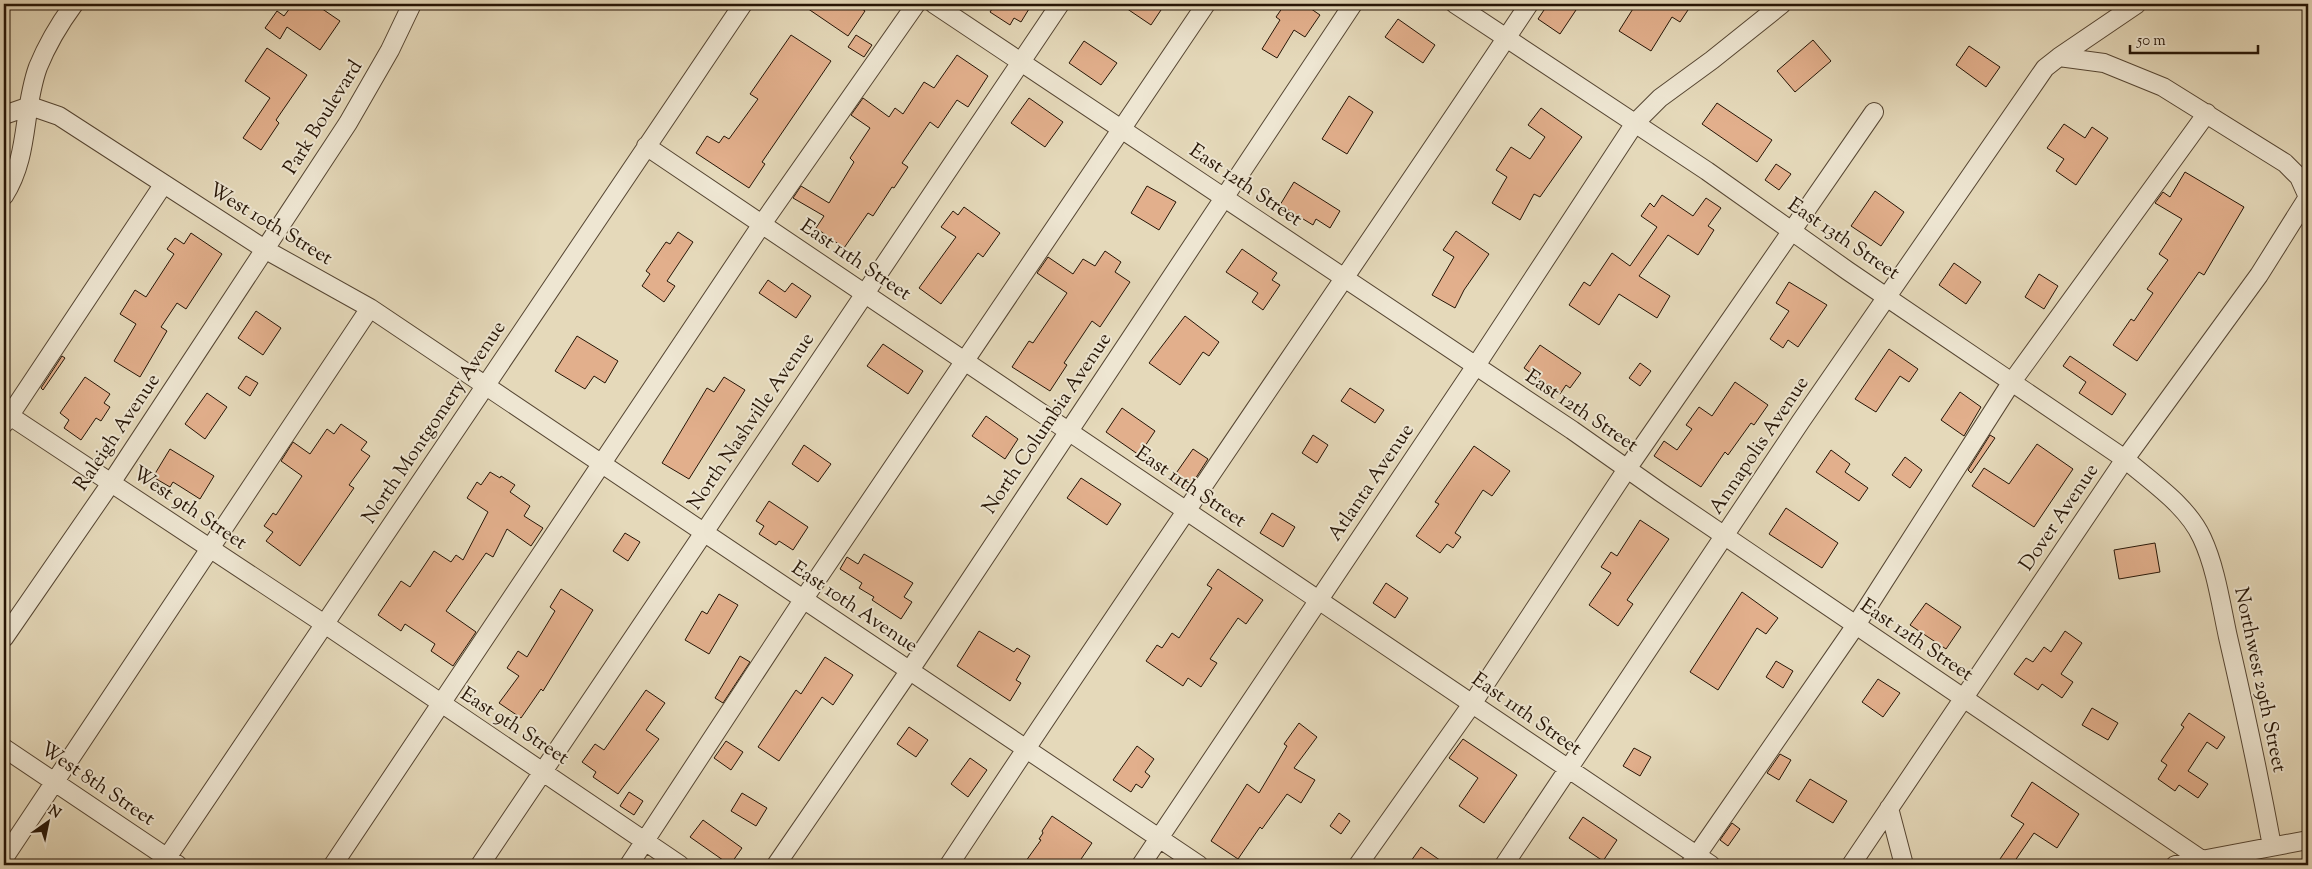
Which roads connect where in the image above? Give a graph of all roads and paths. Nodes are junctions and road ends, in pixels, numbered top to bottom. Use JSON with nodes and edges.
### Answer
{"nodes":[{"id":1,"x":74,"y":4,"type":"edge"},
{"id":2,"x":412,"y":4,"type":"edge"},
{"id":3,"x":743,"y":4,"type":"edge"},
{"id":4,"x":916,"y":4,"type":"edge"},
{"id":5,"x":934,"y":4,"type":"edge"},
{"id":6,"x":1060,"y":4,"type":"edge"},
{"id":7,"x":1206,"y":4,"type":"edge"},
{"id":8,"x":1353,"y":4,"type":"edge"},
{"id":9,"x":1455,"y":4,"type":"edge"},
{"id":10,"x":1529,"y":4,"type":"edge"},
{"id":11,"x":1782,"y":4,"type":"edge"},
{"id":12,"x":2137,"y":4,"type":"edge"},
{"id":13,"x":1507,"y":37,"type":"junction"},
{"id":14,"x":2059,"y":57,"type":"junction"},
{"id":15,"x":1021,"y":61,"type":"junction"},
{"id":16,"x":30,"y":106,"type":"junction"},
{"id":17,"x":1874,"y":112,"type":"dead end"},
{"id":18,"x":2207,"y":113,"type":"junction"},
{"id":19,"x":4,"y":116,"type":"edge"},
{"id":20,"x":1635,"y":123,"type":"junction"},
{"id":21,"x":1121,"y":128,"type":"junction"},
{"id":22,"x":646,"y":146,"type":"junction"},
{"id":23,"x":163,"y":185,"type":"junction"},
{"id":24,"x":4,"y":196,"type":"edge"},
{"id":25,"x":1224,"y":197,"type":"junction"},
{"id":26,"x":2308,"y":197,"type":"edge"},
{"id":27,"x":762,"y":224,"type":"junction"},
{"id":28,"x":1792,"y":231,"type":"junction"},
{"id":29,"x":266,"y":250,"type":"junction"},
{"id":30,"x":1345,"y":279,"type":"junction"},
{"id":31,"x":864,"y":293,"type":"junction"},
{"id":32,"x":1887,"y":295,"type":"junction"},
{"id":33,"x":370,"y":308,"type":"junction"},
{"id":34,"x":964,"y":362,"type":"junction"},
{"id":35,"x":1476,"y":367,"type":"junction"},
{"id":36,"x":2011,"y":383,"type":"junction"},
{"id":37,"x":485,"y":386,"type":"junction"},
{"id":38,"x":6,"y":417,"type":"edge"},
{"id":39,"x":1069,"y":431,"type":"junction"},
{"id":40,"x":2125,"y":459,"type":"junction"},
{"id":41,"x":601,"y":464,"type":"junction"},
{"id":42,"x":1627,"y":469,"type":"junction"},
{"id":43,"x":111,"y":483,"type":"junction"},
{"id":44,"x":1187,"y":512,"type":"junction"},
{"id":45,"x":2195,"y":526,"type":"joint"},
{"id":46,"x":704,"y":532,"type":"junction"},
{"id":47,"x":1724,"y":535,"type":"junction"},
{"id":48,"x":209,"y":548,"type":"junction"},
{"id":49,"x":803,"y":600,"type":"junction"},
{"id":50,"x":1319,"y":600,"type":"junction"},
{"id":51,"x":326,"y":625,"type":"junction"},
{"id":52,"x":1856,"y":626,"type":"junction"},
{"id":53,"x":4,"y":638,"type":"edge"},
{"id":54,"x":910,"y":670,"type":"junction"},
{"id":55,"x":1964,"y":699,"type":"junction"},
{"id":56,"x":440,"y":704,"type":"junction"},
{"id":57,"x":1472,"y":704,"type":"junction"},
{"id":58,"x":4,"y":748,"type":"edge"},
{"id":59,"x":1025,"y":749,"type":"junction"},
{"id":60,"x":542,"y":770,"type":"junction"},
{"id":61,"x":1568,"y":770,"type":"junction"},
{"id":62,"x":55,"y":783,"type":"junction"},
{"id":63,"x":1889,"y":808,"type":"junction"},
{"id":64,"x":1160,"y":837,"type":"junction"},
{"id":65,"x":2308,"y":840,"type":"edge"},
{"id":66,"x":645,"y":842,"type":"junction"},
{"id":67,"x":2272,"y":846,"type":"junction"},
{"id":68,"x":4,"y":858,"type":"edge"},
{"id":69,"x":2202,"y":860,"type":"junction"},
{"id":70,"x":1699,"y":862,"type":"edge"},
{"id":71,"x":169,"y":863,"type":"edge"},
{"id":72,"x":333,"y":865,"type":"edge"},
{"id":73,"x":480,"y":865,"type":"edge"},
{"id":74,"x":629,"y":865,"type":"edge"},
{"id":75,"x":680,"y":865,"type":"edge"},
{"id":76,"x":776,"y":865,"type":"edge"},
{"id":77,"x":949,"y":865,"type":"edge"},
{"id":78,"x":1140,"y":865,"type":"edge"},
{"id":79,"x":1199,"y":865,"type":"edge"},
{"id":80,"x":1358,"y":865,"type":"edge"},
{"id":81,"x":1504,"y":865,"type":"edge"},
{"id":82,"x":1852,"y":865,"type":"edge"},
{"id":83,"x":1904,"y":865,"type":"edge"},
{"id":84,"x":2175,"y":865,"type":"edge"}],
"edges":[{"from":1,"to":16,"type":"street"},
{"from":2,"to":29,"type":"street","name":"Park Boulevard"},
{"from":3,"to":22,"type":"street","name":"North Montgomery Avenue"},
{"from":4,"to":27,"type":"street"},
{"from":5,"to":15,"type":"street","name":"East 12th Street"},
{"from":6,"to":15,"type":"street","name":"North Nashville Avenue"},
{"from":7,"to":21,"type":"street"},
{"from":8,"to":25,"type":"street","name":"North Columbia Avenue"},
{"from":9,"to":13,"type":"street","name":"East 13th Street"},
{"from":10,"to":13,"type":"street"},
{"from":11,"to":20,"type":"street","name":"Atlanta Avenue"},
{"from":12,"to":14,"type":"street","name":"Annapolis Avenue"},
{"from":13,"to":20,"type":"street","name":"East 13th Street"},
{"from":13,"to":30,"type":"street"},
{"from":14,"to":18,"type":"street"},
{"from":14,"to":32,"type":"street","name":"Annapolis Avenue"},
{"from":15,"to":21,"type":"street","name":"East 12th Street"},
{"from":15,"to":31,"type":"street","name":"North Nashville Avenue"},
{"from":16,"to":19,"type":"street"},
{"from":16,"to":23,"type":"street","name":"West 10th Street"},
{"from":16,"to":24,"type":"street"},
{"from":17,"to":28,"type":"street"},
{"from":18,"to":26,"type":"street"},
{"from":18,"to":36,"type":"street"},
{"from":20,"to":28,"type":"street","name":"East 13th Street"},
{"from":20,"to":35,"type":"street","name":"Atlanta Avenue"},
{"from":21,"to":25,"type":"street","name":"East 12th Street"},
{"from":21,"to":34,"type":"street"},
{"from":22,"to":27,"type":"street","name":"East 11th Street"},
{"from":22,"to":37,"type":"street","name":"North Montgomery Avenue"},
{"from":23,"to":29,"type":"street","name":"West 10th Street"},
{"from":23,"to":38,"type":"street"},
{"from":25,"to":30,"type":"street","name":"East 12th Street"},
{"from":25,"to":39,"type":"street","name":"North Columbia Avenue"},
{"from":26,"to":40,"type":"street","name":"Dover Avenue"},
{"from":27,"to":31,"type":"street","name":"East 11th Street"},
{"from":27,"to":41,"type":"street"},
{"from":28,"to":32,"type":"street","name":"East 13th Street"},
{"from":28,"to":42,"type":"street"},
{"from":29,"to":33,"type":"street","name":"West 10th Street"},
{"from":29,"to":43,"type":"street","name":"Raleigh Avenue"},
{"from":30,"to":35,"type":"street","name":"East 12th Street"},
{"from":30,"to":44,"type":"street"},
{"from":31,"to":34,"type":"street","name":"East 11th Street"},
{"from":31,"to":46,"type":"street","name":"North Nashville Avenue"},
{"from":32,"to":36,"type":"street","name":"East 13th Street"},
{"from":32,"to":47,"type":"street","name":"Annapolis Avenue"},
{"from":33,"to":37,"type":"street","name":"West 10th Street"},
{"from":33,"to":48,"type":"street"},
{"from":34,"to":39,"type":"street","name":"East 11th Street"},
{"from":34,"to":49,"type":"street"},
{"from":35,"to":42,"type":"street","name":"East 12th Street"},
{"from":35,"to":50,"type":"street","name":"Atlanta Avenue"},
{"from":36,"to":40,"type":"street","name":"East 13th Street"},
{"from":36,"to":52,"type":"street"},
{"from":37,"to":41,"type":"street","name":"East 10th Avenue"},
{"from":37,"to":51,"type":"street","name":"North Montgomery Avenue"},
{"from":38,"to":43,"type":"street","name":"West 9th Street"},
{"from":39,"to":44,"type":"street","name":"East 11th Street"},
{"from":39,"to":54,"type":"street","name":"North Columbia Avenue"},
{"from":40,"to":45,"type":"street","name":"East 13th Street"},
{"from":40,"to":55,"type":"street","name":"Dover Avenue"},
{"from":41,"to":46,"type":"street","name":"East 10th Avenue"},
{"from":41,"to":56,"type":"street"},
{"from":42,"to":47,"type":"street","name":"East 12th Street"},
{"from":42,"to":57,"type":"street"},
{"from":43,"to":48,"type":"street","name":"West 9th Street"},
{"from":43,"to":53,"type":"street","name":"Raleigh Avenue"},
{"from":44,"to":50,"type":"street","name":"East 11th Street"},
{"from":44,"to":59,"type":"street"},
{"from":45,"to":67,"type":"street","name":"Northwest 29th Street"},
{"from":46,"to":49,"type":"street","name":"East 10th Avenue"},
{"from":46,"to":60,"type":"street","name":"North Nashville Avenue"},
{"from":47,"to":52,"type":"street","name":"East 12th Street"},
{"from":47,"to":61,"type":"street","name":"Annapolis Avenue"},
{"from":48,"to":51,"type":"street","name":"West 9th Street"},
{"from":48,"to":62,"type":"street"},
{"from":49,"to":54,"type":"street","name":"East 10th Avenue"},
{"from":49,"to":66,"type":"street"},
{"from":50,"to":57,"type":"street","name":"East 11th Street"},
{"from":50,"to":64,"type":"street","name":"Atlanta Avenue"},
{"from":51,"to":56,"type":"street","name":"East 9th Street"},
{"from":51,"to":71,"type":"street","name":"North Montgomery Avenue"},
{"from":52,"to":55,"type":"street","name":"East 12th Street"},
{"from":52,"to":70,"type":"street"},
{"from":54,"to":59,"type":"street","name":"East 10th Avenue"},
{"from":54,"to":76,"type":"street","name":"North Columbia Avenue"},
{"from":55,"to":63,"type":"street","name":"Dover Avenue"},
{"from":55,"to":69,"type":"street","name":"East 12th Street"},
{"from":56,"to":60,"type":"street","name":"East 9th Street"},
{"from":56,"to":72,"type":"street"},
{"from":57,"to":61,"type":"street","name":"East 11th Street"},
{"from":57,"to":80,"type":"street"},
{"from":58,"to":62,"type":"street","name":"West 8th Street"},
{"from":59,"to":64,"type":"street","name":"East 10th Avenue"},
{"from":59,"to":77,"type":"street"},
{"from":60,"to":66,"type":"street","name":"East 9th Street"},
{"from":60,"to":73,"type":"street","name":"North Nashville Avenue"},
{"from":61,"to":70,"type":"street","name":"East 11th Street"},
{"from":61,"to":81,"type":"street","name":"Annapolis Avenue"},
{"from":62,"to":68,"type":"street"},
{"from":62,"to":71,"type":"street","name":"West 8th Street"},
{"from":63,"to":82,"type":"street","name":"Dover Avenue"},
{"from":63,"to":83,"type":"street"},
{"from":64,"to":78,"type":"street","name":"Atlanta Avenue"},
{"from":64,"to":79,"type":"street","name":"East 10th Avenue"},
{"from":65,"to":67,"type":"street"},
{"from":66,"to":74,"type":"street"},
{"from":66,"to":75,"type":"street","name":"East 9th Street"},
{"from":67,"to":69,"type":"street"},
{"from":69,"to":84,"type":"street"}]}
